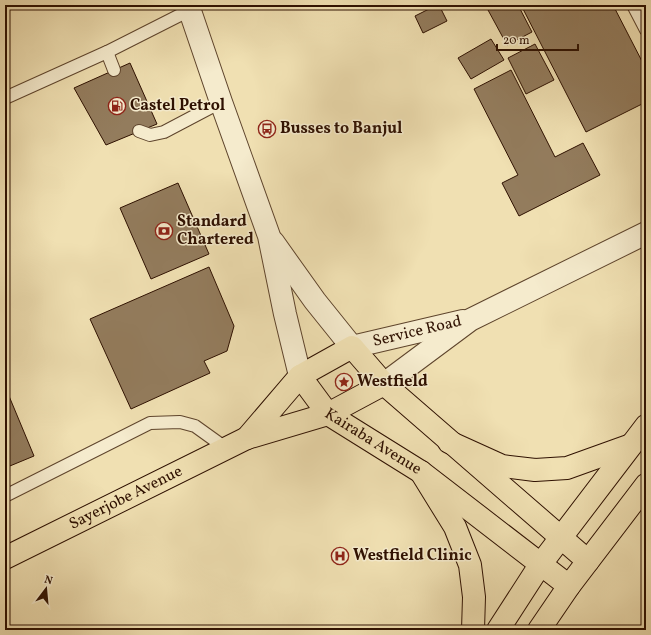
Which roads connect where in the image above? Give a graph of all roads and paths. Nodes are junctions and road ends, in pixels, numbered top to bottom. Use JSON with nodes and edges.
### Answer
{"nodes":[{"id":1,"x":633,"y":5,"type":"edge"},
{"id":2,"x":189,"y":7,"type":"edge"},
{"id":3,"x":646,"y":30,"type":"edge"},
{"id":4,"x":107,"y":52,"type":"junction"},
{"id":5,"x":114,"y":70,"type":"dead end"},
{"id":6,"x":5,"y":98,"type":"edge"},
{"id":7,"x":221,"y":102,"type":"junction"},
{"id":8,"x":139,"y":132,"type":"dead end"},
{"id":9,"x":646,"y":233,"type":"edge"},
{"id":10,"x":269,"y":236,"type":"junction"},
{"id":11,"x":470,"y":320,"type":"junction"},
{"id":12,"x":352,"y":347,"type":"junction"},
{"id":13,"x":300,"y":376,"type":"junction"},
{"id":14,"x":384,"y":384,"type":"junction"},
{"id":15,"x":328,"y":414,"type":"junction"},
{"id":16,"x":646,"y":426,"type":"edge"},
{"id":17,"x":247,"y":438,"type":"junction"},
{"id":18,"x":450,"y":442,"type":"junction"},
{"id":19,"x":631,"y":445,"type":"junction"},
{"id":20,"x":227,"y":449,"type":"junction"},
{"id":21,"x":421,"y":472,"type":"junction"},
{"id":22,"x":646,"y":485,"type":"edge"},
{"id":23,"x":5,"y":496,"type":"edge"},
{"id":24,"x":561,"y":538,"type":"junction"},
{"id":25,"x":5,"y":558,"type":"edge"},
{"id":26,"x":588,"y":561,"type":"junction"},
{"id":27,"x":540,"y":564,"type":"junction"},
{"id":28,"x":569,"y":586,"type":"junction"},
{"id":29,"x":474,"y":630,"type":"edge"},
{"id":30,"x":498,"y":630,"type":"edge"},
{"id":31,"x":539,"y":630,"type":"edge"}],
"edges":[{"from":1,"to":3,"type":"lane"},
{"from":2,"to":4,"type":"lane"},
{"from":2,"to":7,"type":"street","name":"Kairaba Avenue"},
{"from":4,"to":5,"type":"lane"},
{"from":4,"to":6,"type":"lane"},
{"from":7,"to":8,"type":"lane"},
{"from":7,"to":10,"type":"street","name":"Kairaba Avenue"},
{"from":9,"to":11,"type":"street"},
{"from":10,"to":12,"type":"street","name":"Kairaba Avenue"},
{"from":10,"to":13,"type":"street","name":"Kairaba Avenue"},
{"from":11,"to":12,"type":"street","name":"Service Road"},
{"from":11,"to":14,"type":"street","name":"Service Road"},
{"from":12,"to":13,"type":"main road","name":"Sayerjobe Avenue"},
{"from":12,"to":14,"type":"main road","name":"Kairaba Avenue"},
{"from":13,"to":15,"type":"main road","name":"Kairaba Avenue"},
{"from":13,"to":17,"type":"main road","name":"Sayerjobe Avenue"},
{"from":14,"to":15,"type":"main road","name":"Sayerjobe Avenue"},
{"from":14,"to":18,"type":"main road","name":"Kairaba Avenue"},
{"from":15,"to":17,"type":"main road","name":"Sayerjobe Avenue"},
{"from":15,"to":21,"type":"main road","name":"Kairaba Avenue"},
{"from":16,"to":19,"type":"main road"},
{"from":17,"to":20,"type":"main road","name":"Sayerjobe Avenue"},
{"from":18,"to":19,"type":"main road"},
{"from":18,"to":24,"type":"main road","name":"Kairaba Avenue"},
{"from":19,"to":24,"type":"main road"},
{"from":20,"to":23,"type":"lane"},
{"from":20,"to":25,"type":"main road","name":"Sayerjobe Avenue"},
{"from":21,"to":27,"type":"main road","name":"Kairaba Avenue"},
{"from":21,"to":29,"type":"main road"},
{"from":22,"to":26,"type":"main road"},
{"from":24,"to":26,"type":"main road","name":"Kairaba Avenue"},
{"from":24,"to":27,"type":"main road"},
{"from":26,"to":28,"type":"main road"},
{"from":27,"to":28,"type":"main road","name":"Kairaba Avenue"},
{"from":27,"to":30,"type":"main road"},
{"from":28,"to":31,"type":"main road"}]}
